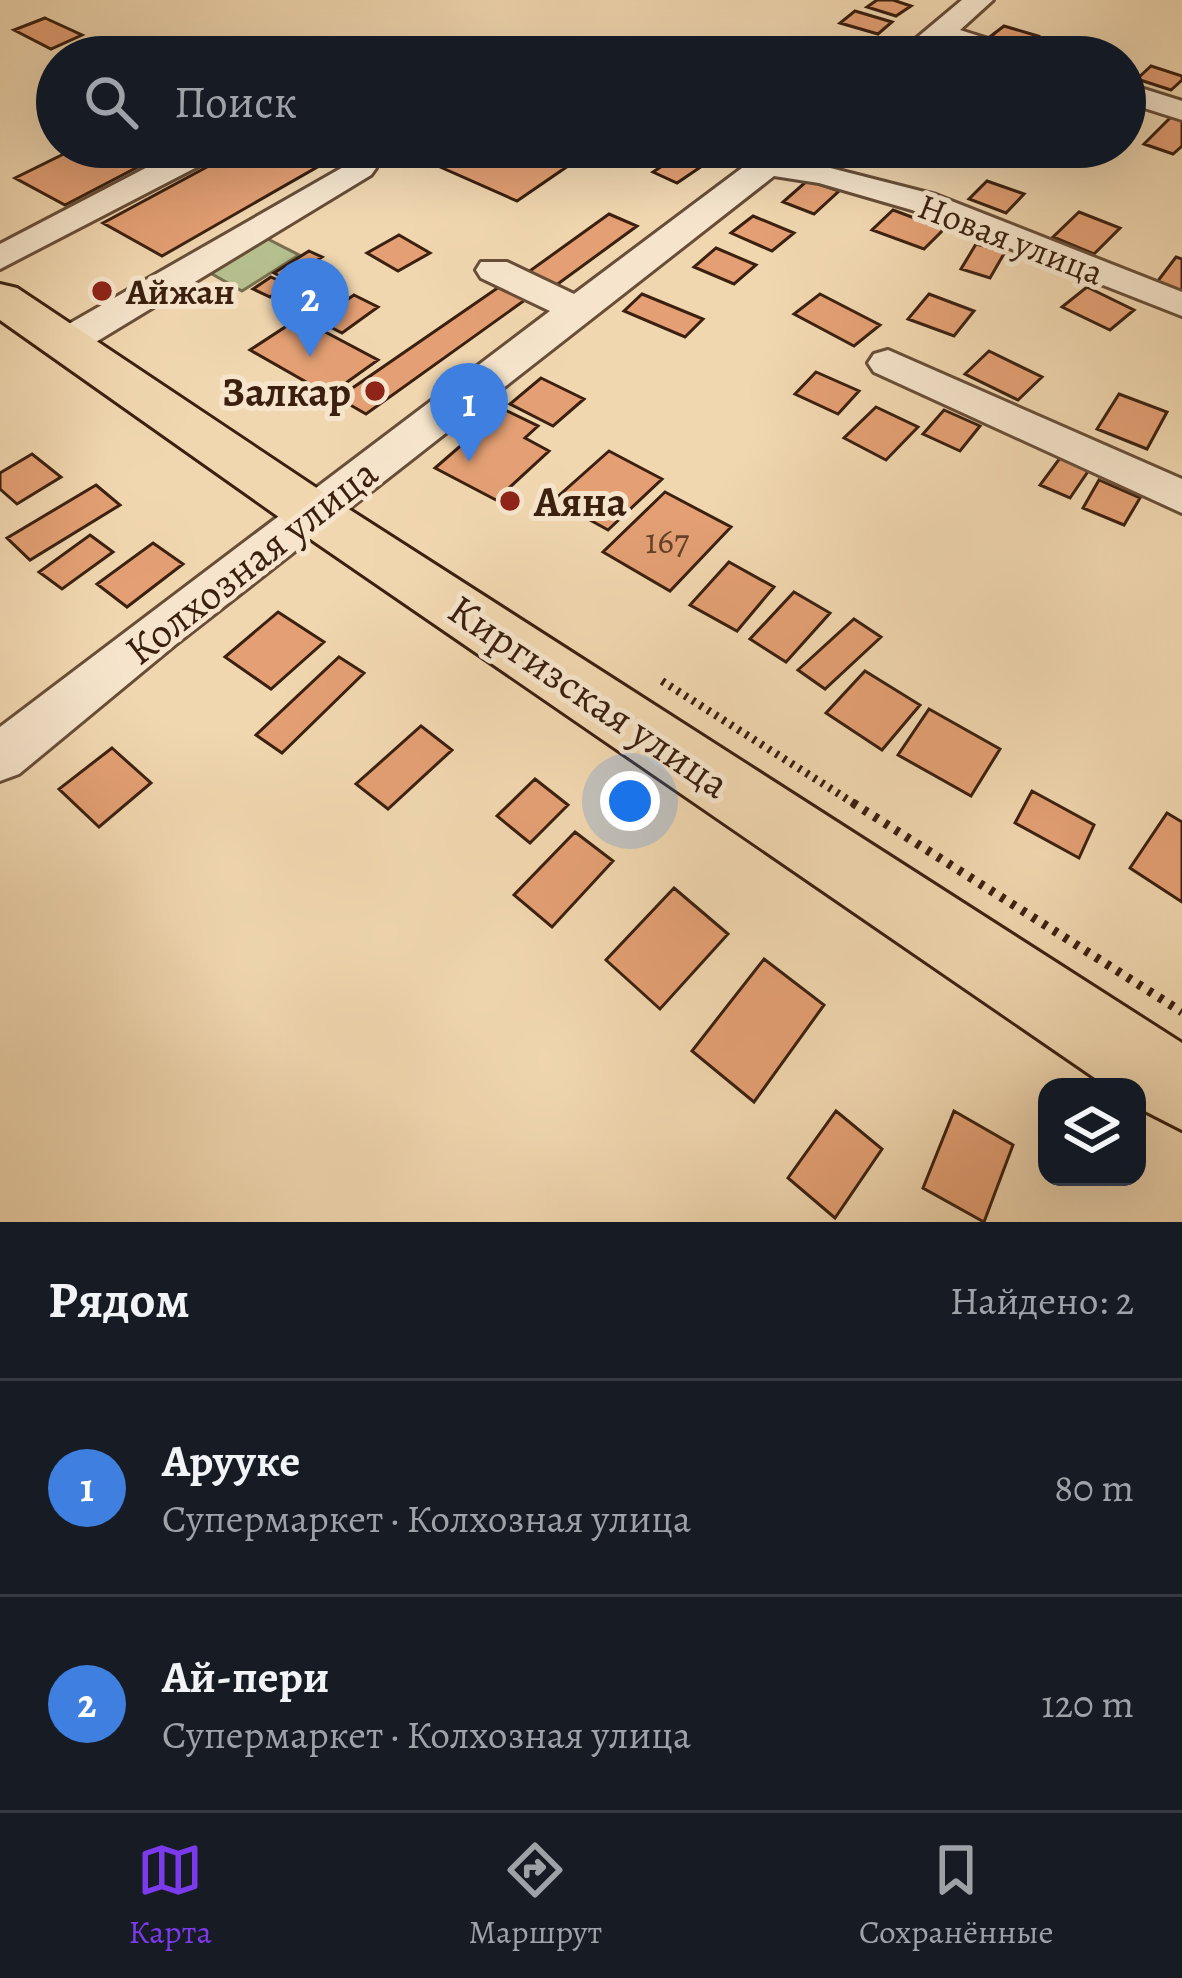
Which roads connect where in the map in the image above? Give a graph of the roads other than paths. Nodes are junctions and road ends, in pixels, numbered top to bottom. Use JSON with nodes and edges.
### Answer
{"nodes":[{"id":1,"x":979,"y":0,"type":"edge"},
{"id":2,"x":940,"y":33,"type":"junction"},
{"id":3,"x":936,"y":36,"type":"edge"},
{"id":4,"x":950,"y":36,"type":"edge"},
{"id":5,"x":1146,"y":99,"type":"edge"},
{"id":6,"x":1182,"y":111,"type":"edge"},
{"id":7,"x":171,"y":168,"type":"edge"},
{"id":8,"x":359,"y":168,"type":"dead end"},
{"id":9,"x":763,"y":168,"type":"edge"},
{"id":10,"x":813,"y":168,"type":"edge"},
{"id":11,"x":0,"y":258,"type":"edge"},
{"id":12,"x":494,"y":270,"type":"dead end"},
{"id":13,"x":0,"y":298,"type":"edge"},
{"id":14,"x":1182,"y":305,"type":"edge"},
{"id":15,"x":578,"y":310,"type":"junction"},
{"id":16,"x":67,"y":342,"type":"junction"},
{"id":17,"x":888,"y":364,"type":"dead end"},
{"id":18,"x":1182,"y":496,"type":"edge"},
{"id":19,"x":313,"y":513,"type":"junction"},
{"id":20,"x":0,"y":758,"type":"edge"},
{"id":21,"x":1182,"y":1090,"type":"edge"}],
"edges":[{"from":1,"to":2,"type":"street"},
{"from":2,"to":3,"type":"street"},
{"from":2,"to":4,"type":"street"},
{"from":5,"to":6,"type":"street"},
{"from":7,"to":11,"type":"street"},
{"from":8,"to":16,"type":"street"},
{"from":9,"to":15,"type":"street","name":"Колхозная улица"},
{"from":10,"to":14,"type":"street","name":"Новая улица"},
{"from":12,"to":15,"type":"street"},
{"from":13,"to":16,"type":"main road","name":"Киргизская улица"},
{"from":15,"to":19,"type":"street","name":"Колхозная улица"},
{"from":16,"to":19,"type":"main road","name":"Киргизская улица"},
{"from":17,"to":18,"type":"street"},
{"from":19,"to":20,"type":"street","name":"Колхозная улица"},
{"from":19,"to":21,"type":"main road","name":"Киргизская улица"}]}
